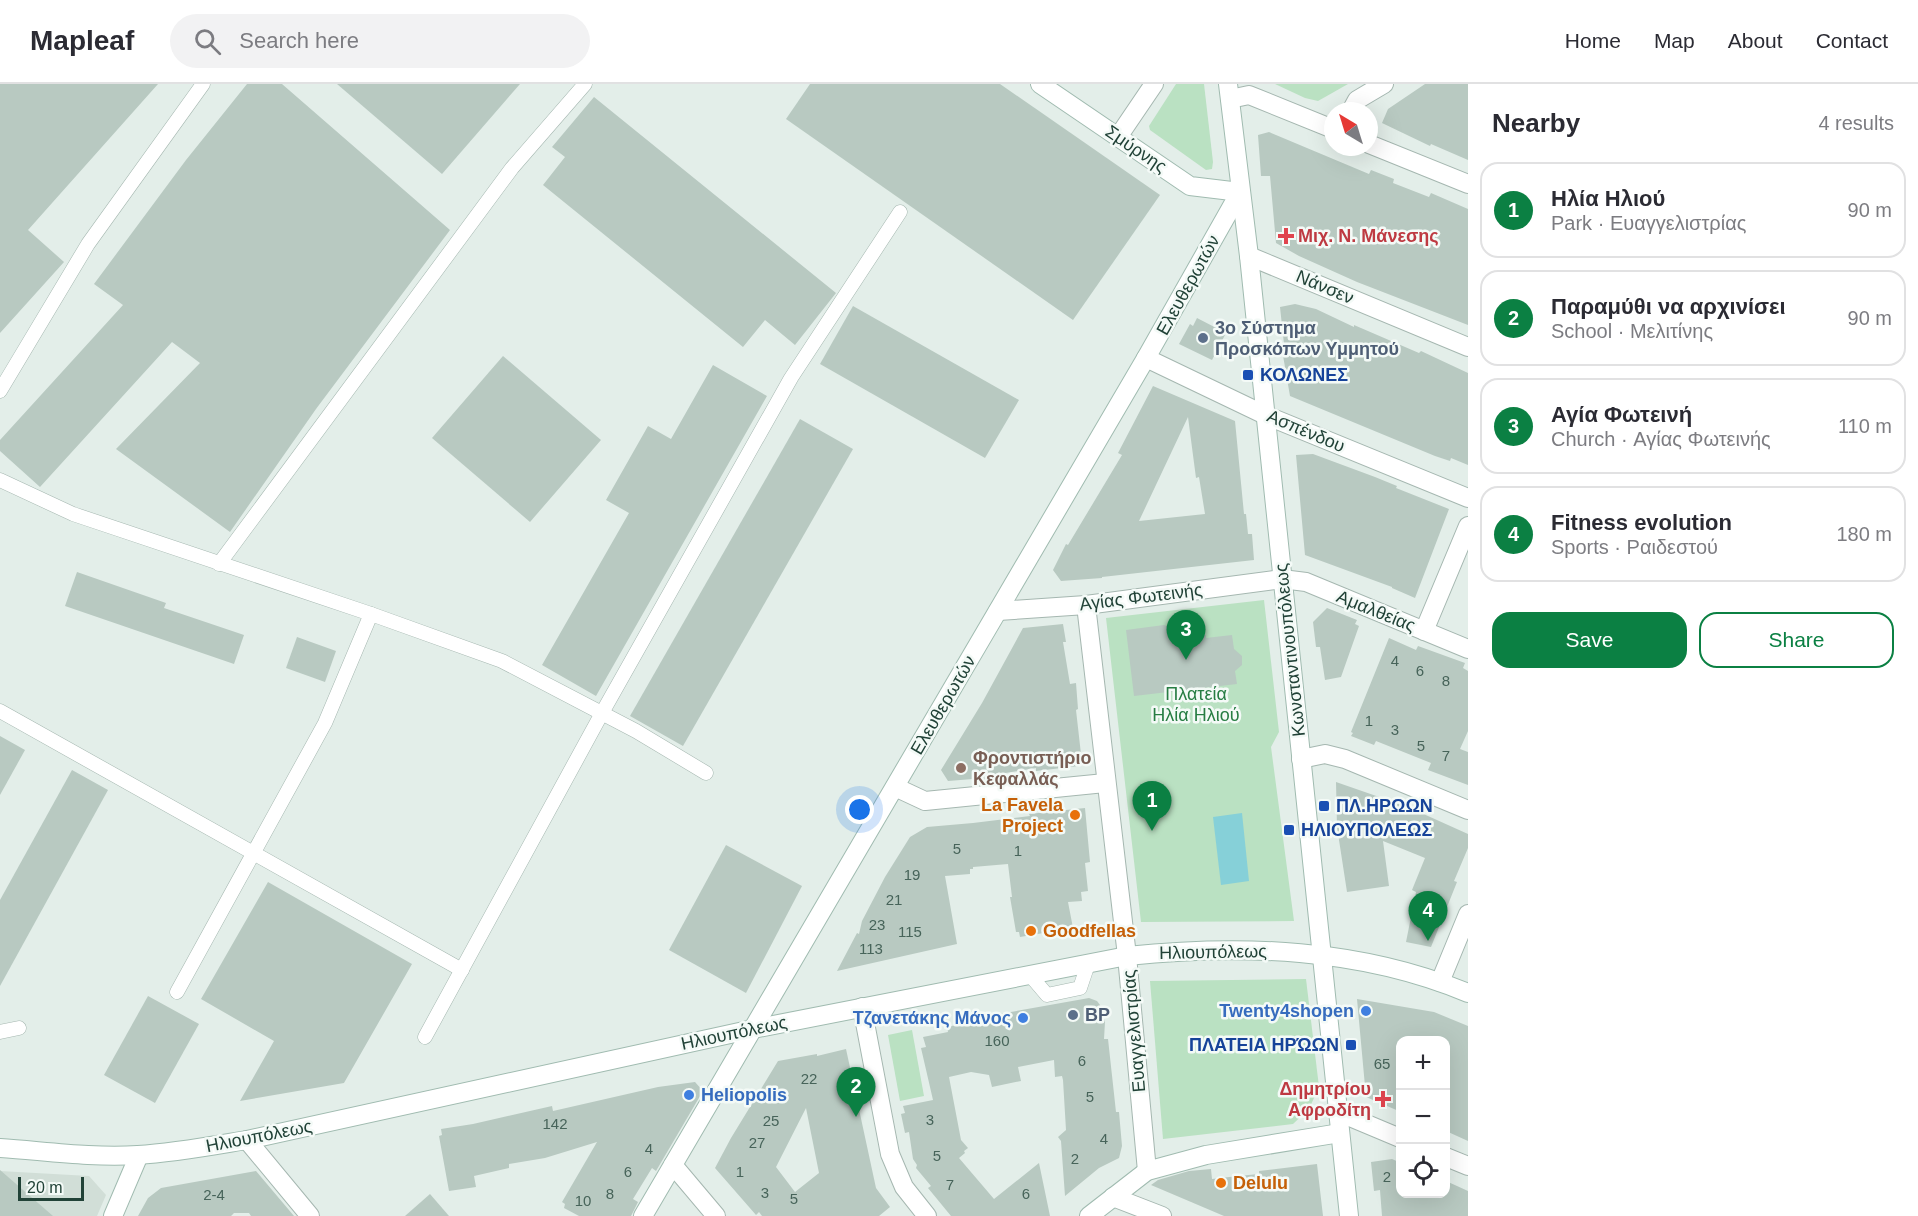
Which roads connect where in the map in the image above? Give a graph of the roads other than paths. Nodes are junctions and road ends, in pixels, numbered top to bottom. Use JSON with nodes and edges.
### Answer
{"nodes":[{"id":1,"x":203,"y":84,"type":"edge"},
{"id":2,"x":585,"y":84,"type":"edge"},
{"id":3,"x":1040,"y":84,"type":"edge"},
{"id":4,"x":1154,"y":84,"type":"edge"},
{"id":5,"x":1384,"y":84,"type":"edge"},
{"id":6,"x":1229,"y":92,"type":"edge"},
{"id":7,"x":1356,"y":102,"type":"edge"},
{"id":8,"x":1324,"y":125,"type":"edge"},
{"id":9,"x":1118,"y":137,"type":"junction"},
{"id":10,"x":1378,"y":148,"type":"edge"},
{"id":11,"x":1468,"y":183,"type":"edge"},
{"id":12,"x":1240,"y":192,"type":"junction"},
{"id":13,"x":900,"y":212,"type":"dead end"},
{"id":14,"x":1249,"y":256,"type":"junction"},
{"id":15,"x":1468,"y":347,"type":"edge"},
{"id":16,"x":1146,"y":358,"type":"junction"},
{"id":17,"x":0,"y":391,"type":"edge"},
{"id":18,"x":1265,"y":415,"type":"junction"},
{"id":19,"x":0,"y":480,"type":"edge"},
{"id":20,"x":1468,"y":498,"type":"edge"},
{"id":21,"x":1468,"y":525,"type":"edge"},
{"id":22,"x":219,"y":564,"type":"junction"},
{"id":23,"x":1282,"y":579,"type":"junction"},
{"id":24,"x":1086,"y":605,"type":"junction"},
{"id":25,"x":998,"y":611,"type":"junction"},
{"id":26,"x":371,"y":614,"type":"junction"},
{"id":27,"x":1424,"y":631,"type":"junction"},
{"id":28,"x":1468,"y":649,"type":"edge"},
{"id":29,"x":0,"y":711,"type":"edge"},
{"id":30,"x":603,"y":713,"type":"junction"},
{"id":31,"x":1301,"y":759,"type":"junction"},
{"id":32,"x":706,"y":773,"type":"dead end"},
{"id":33,"x":1105,"y":783,"type":"junction"},
{"id":34,"x":895,"y":787,"type":"junction"},
{"id":35,"x":1468,"y":810,"type":"edge"},
{"id":36,"x":254,"y":852,"type":"junction"},
{"id":37,"x":1468,"y":914,"type":"edge"},
{"id":38,"x":1321,"y":955,"type":"junction"},
{"id":39,"x":1127,"y":956,"type":"junction"},
{"id":40,"x":462,"y":970,"type":"junction"},
{"id":41,"x":1440,"y":982,"type":"junction"},
{"id":42,"x":177,"y":992,"type":"dead end"},
{"id":43,"x":1468,"y":993,"type":"edge"},
{"id":44,"x":862,"y":1007,"type":"junction"},
{"id":45,"x":19,"y":1028,"type":"dead end"},
{"id":46,"x":753,"y":1029,"type":"junction"},
{"id":47,"x":0,"y":1032,"type":"edge"},
{"id":48,"x":425,"y":1037,"type":"dead end"},
{"id":49,"x":1338,"y":1112,"type":"junction"},
{"id":50,"x":1340,"y":1133,"type":"junction"},
{"id":51,"x":1396,"y":1136,"type":"edge"},
{"id":52,"x":247,"y":1140,"type":"junction"},
{"id":53,"x":0,"y":1148,"type":"edge"},
{"id":54,"x":139,"y":1155,"type":"junction"},
{"id":55,"x":1450,"y":1158,"type":"edge"},
{"id":56,"x":673,"y":1165,"type":"junction"},
{"id":57,"x":1468,"y":1166,"type":"edge"},
{"id":58,"x":1147,"y":1171,"type":"junction"},
{"id":59,"x":1113,"y":1197,"type":"junction"},
{"id":60,"x":113,"y":1216,"type":"edge"},
{"id":61,"x":310,"y":1216,"type":"edge"},
{"id":62,"x":644,"y":1216,"type":"edge"},
{"id":63,"x":716,"y":1216,"type":"edge"},
{"id":64,"x":927,"y":1216,"type":"edge"},
{"id":65,"x":1089,"y":1216,"type":"edge"},
{"id":66,"x":1162,"y":1216,"type":"edge"},
{"id":67,"x":1349,"y":1216,"type":"edge"}],
"edges":[{"from":1,"to":17,"type":"lane"},
{"from":2,"to":22,"type":"lane"},
{"from":3,"to":9,"type":"street","name":"Σμύρνης"},
{"from":4,"to":9,"type":"street"},
{"from":5,"to":7,"type":"street"},
{"from":6,"to":8,"type":"street"},
{"from":6,"to":12,"type":"street","name":"Κωνσταντινουπόλεως"},
{"from":9,"to":12,"type":"street","name":"Σμύρνης"},
{"from":10,"to":11,"type":"street"},
{"from":12,"to":14,"type":"street","name":"Κωνσταντινουπόλεως"},
{"from":12,"to":16,"type":"street","name":"Ελευθερωτών"},
{"from":13,"to":30,"type":"lane"},
{"from":14,"to":15,"type":"street","name":"Νάνσεν"},
{"from":14,"to":18,"type":"street","name":"Κωνσταντινουπόλεως"},
{"from":16,"to":18,"type":"street","name":"Ασπένδου"},
{"from":16,"to":25,"type":"street","name":"Ελευθερωτών"},
{"from":18,"to":20,"type":"street","name":"Ασπένδου"},
{"from":18,"to":23,"type":"street","name":"Κωνσταντινουπόλεως"},
{"from":19,"to":22,"type":"lane"},
{"from":21,"to":27,"type":"street"},
{"from":22,"to":26,"type":"lane"},
{"from":23,"to":24,"type":"street","name":"Αγίας Φωτεινής"},
{"from":23,"to":27,"type":"street","name":"Αμαλθείας"},
{"from":23,"to":31,"type":"street","name":"Κωνσταντινουπόλεως"},
{"from":24,"to":25,"type":"street","name":"Αγίας Φωτεινής"},
{"from":24,"to":33,"type":"street","name":"Ευαγγελιστρίας"},
{"from":25,"to":34,"type":"street","name":"Ελευθερωτών"},
{"from":26,"to":30,"type":"lane"},
{"from":26,"to":36,"type":"lane"},
{"from":27,"to":28,"type":"street","name":"Αμαλθείας"},
{"from":29,"to":36,"type":"lane"},
{"from":30,"to":32,"type":"lane"},
{"from":30,"to":40,"type":"lane"},
{"from":31,"to":35,"type":"street"},
{"from":31,"to":38,"type":"street","name":"Κωνσταντινουπόλεως"},
{"from":33,"to":34,"type":"street"},
{"from":33,"to":39,"type":"street","name":"Ευαγγελιστρίας"},
{"from":34,"to":46,"type":"street","name":"Ελευθερωτών"},
{"from":36,"to":40,"type":"lane"},
{"from":36,"to":42,"type":"lane"},
{"from":37,"to":41,"type":"street"},
{"from":38,"to":39,"type":"street","name":"Ηλιουπόλεως"},
{"from":38,"to":41,"type":"street","name":"Ηλιουπόλεως"},
{"from":38,"to":49,"type":"street","name":"Κωνσταντινουπόλεως"},
{"from":39,"to":44,"type":"street","name":"Ηλιουπόλεως"},
{"from":39,"to":58,"type":"street","name":"Ευαγγελιστρίας"},
{"from":40,"to":48,"type":"lane"},
{"from":41,"to":43,"type":"street","name":"Ηλιουπόλεως"},
{"from":44,"to":46,"type":"street","name":"Ηλιουπόλεως"},
{"from":44,"to":64,"type":"street"},
{"from":45,"to":47,"type":"lane"},
{"from":46,"to":52,"type":"street","name":"Ηλιουπόλεως"},
{"from":46,"to":56,"type":"street","name":"Ελευθερωτών"},
{"from":49,"to":50,"type":"street","name":"Κωνσταντινουπόλεως"},
{"from":49,"to":51,"type":"street"},
{"from":50,"to":58,"type":"street"},
{"from":50,"to":67,"type":"street","name":"Κωνσταντινουπόλεως"},
{"from":52,"to":54,"type":"street","name":"Ηλιουπόλεως"},
{"from":52,"to":61,"type":"street"},
{"from":53,"to":54,"type":"street","name":"Ηλιουπόλεως"},
{"from":54,"to":60,"type":"street"},
{"from":55,"to":57,"type":"street"},
{"from":56,"to":62,"type":"street","name":"Ελευθερωτών"},
{"from":56,"to":63,"type":"street"},
{"from":58,"to":59,"type":"street"},
{"from":59,"to":65,"type":"street"},
{"from":59,"to":66,"type":"street"}]}
